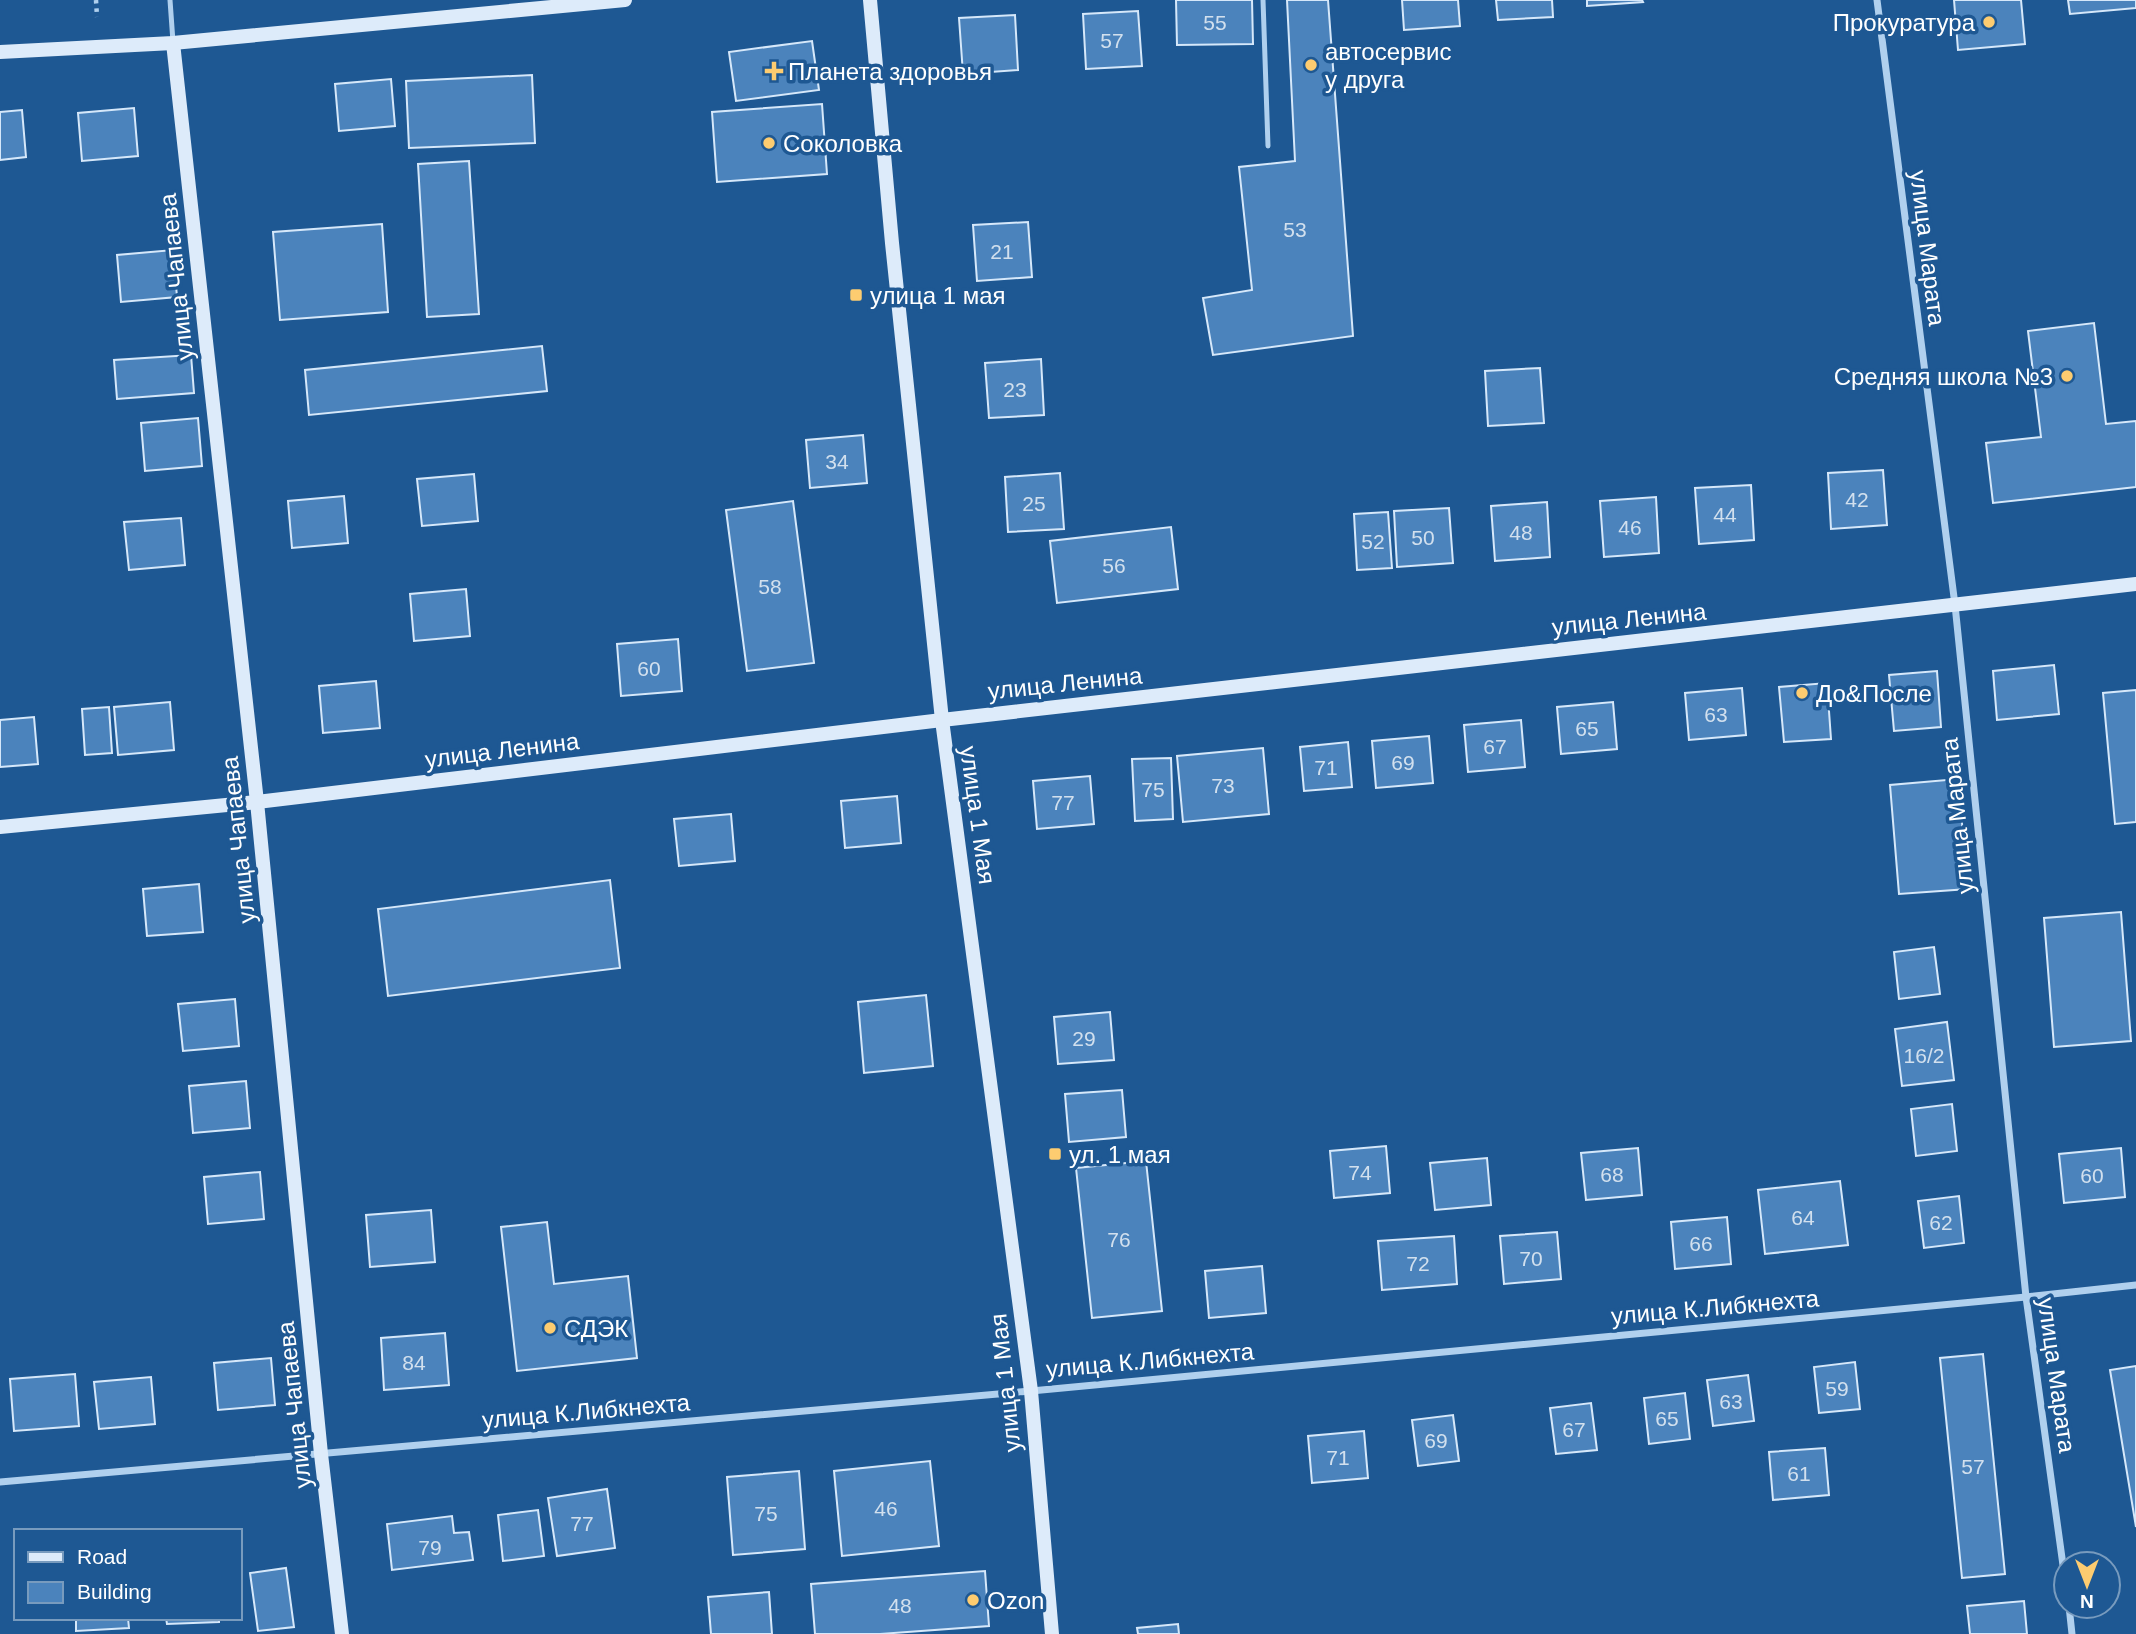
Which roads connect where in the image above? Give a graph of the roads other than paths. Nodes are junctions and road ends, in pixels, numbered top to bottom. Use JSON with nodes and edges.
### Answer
{"nodes":[{"id":1,"x":170,"y":0,"type":"edge"},
{"id":2,"x":625,"y":0,"type":"edge"},
{"id":3,"x":870,"y":0,"type":"edge"},
{"id":4,"x":1263,"y":0,"type":"edge"},
{"id":5,"x":1877,"y":0,"type":"edge"},
{"id":6,"x":173,"y":43,"type":"junction"},
{"id":7,"x":0,"y":52,"type":"edge"},
{"id":8,"x":1268,"y":146,"type":"dead end"},
{"id":9,"x":2136,"y":584,"type":"edge"},
{"id":10,"x":1955,"y":605,"type":"junction"},
{"id":11,"x":943,"y":720,"type":"junction"},
{"id":12,"x":257,"y":802,"type":"junction"},
{"id":13,"x":0,"y":827,"type":"edge"},
{"id":14,"x":2136,"y":1285,"type":"edge"},
{"id":15,"x":2026,"y":1297,"type":"junction"},
{"id":16,"x":1031,"y":1391,"type":"junction"},
{"id":17,"x":321,"y":1454,"type":"junction"},
{"id":18,"x":0,"y":1482,"type":"edge"},
{"id":19,"x":2061,"y":1550,"type":"edge"},
{"id":20,"x":342,"y":1634,"type":"edge"},
{"id":21,"x":1052,"y":1634,"type":"edge"}],
"edges":[{"from":1,"to":6,"type":"lane"},
{"from":2,"to":6,"type":"main road"},
{"from":3,"to":11,"type":"main road","name":"улица 1 Мая"},
{"from":4,"to":8,"type":"lane"},
{"from":5,"to":10,"type":"street","name":"улица Марата"},
{"from":6,"to":7,"type":"main road"},
{"from":6,"to":12,"type":"main road","name":"улица Чапаева"},
{"from":9,"to":10,"type":"main road","name":"улица Ленина"},
{"from":10,"to":11,"type":"main road","name":"улица Ленина"},
{"from":10,"to":15,"type":"street","name":"улица Марата"},
{"from":11,"to":12,"type":"main road","name":"улица Ленина"},
{"from":11,"to":16,"type":"main road","name":"улица 1 Мая"},
{"from":12,"to":13,"type":"main road","name":"улица Ленина"},
{"from":12,"to":17,"type":"main road","name":"улица Чапаева"},
{"from":14,"to":15,"type":"street","name":"улица К.Либкнехта"},
{"from":15,"to":16,"type":"street","name":"улица К.Либкнехта"},
{"from":15,"to":19,"type":"street","name":"улица Марата"},
{"from":16,"to":17,"type":"street","name":"улица К.Либкнехта"},
{"from":16,"to":21,"type":"main road","name":"улица 1 Мая"},
{"from":17,"to":18,"type":"street","name":"улица К.Либкнехта"},
{"from":17,"to":20,"type":"main road","name":"улица Чапаева"}]}
